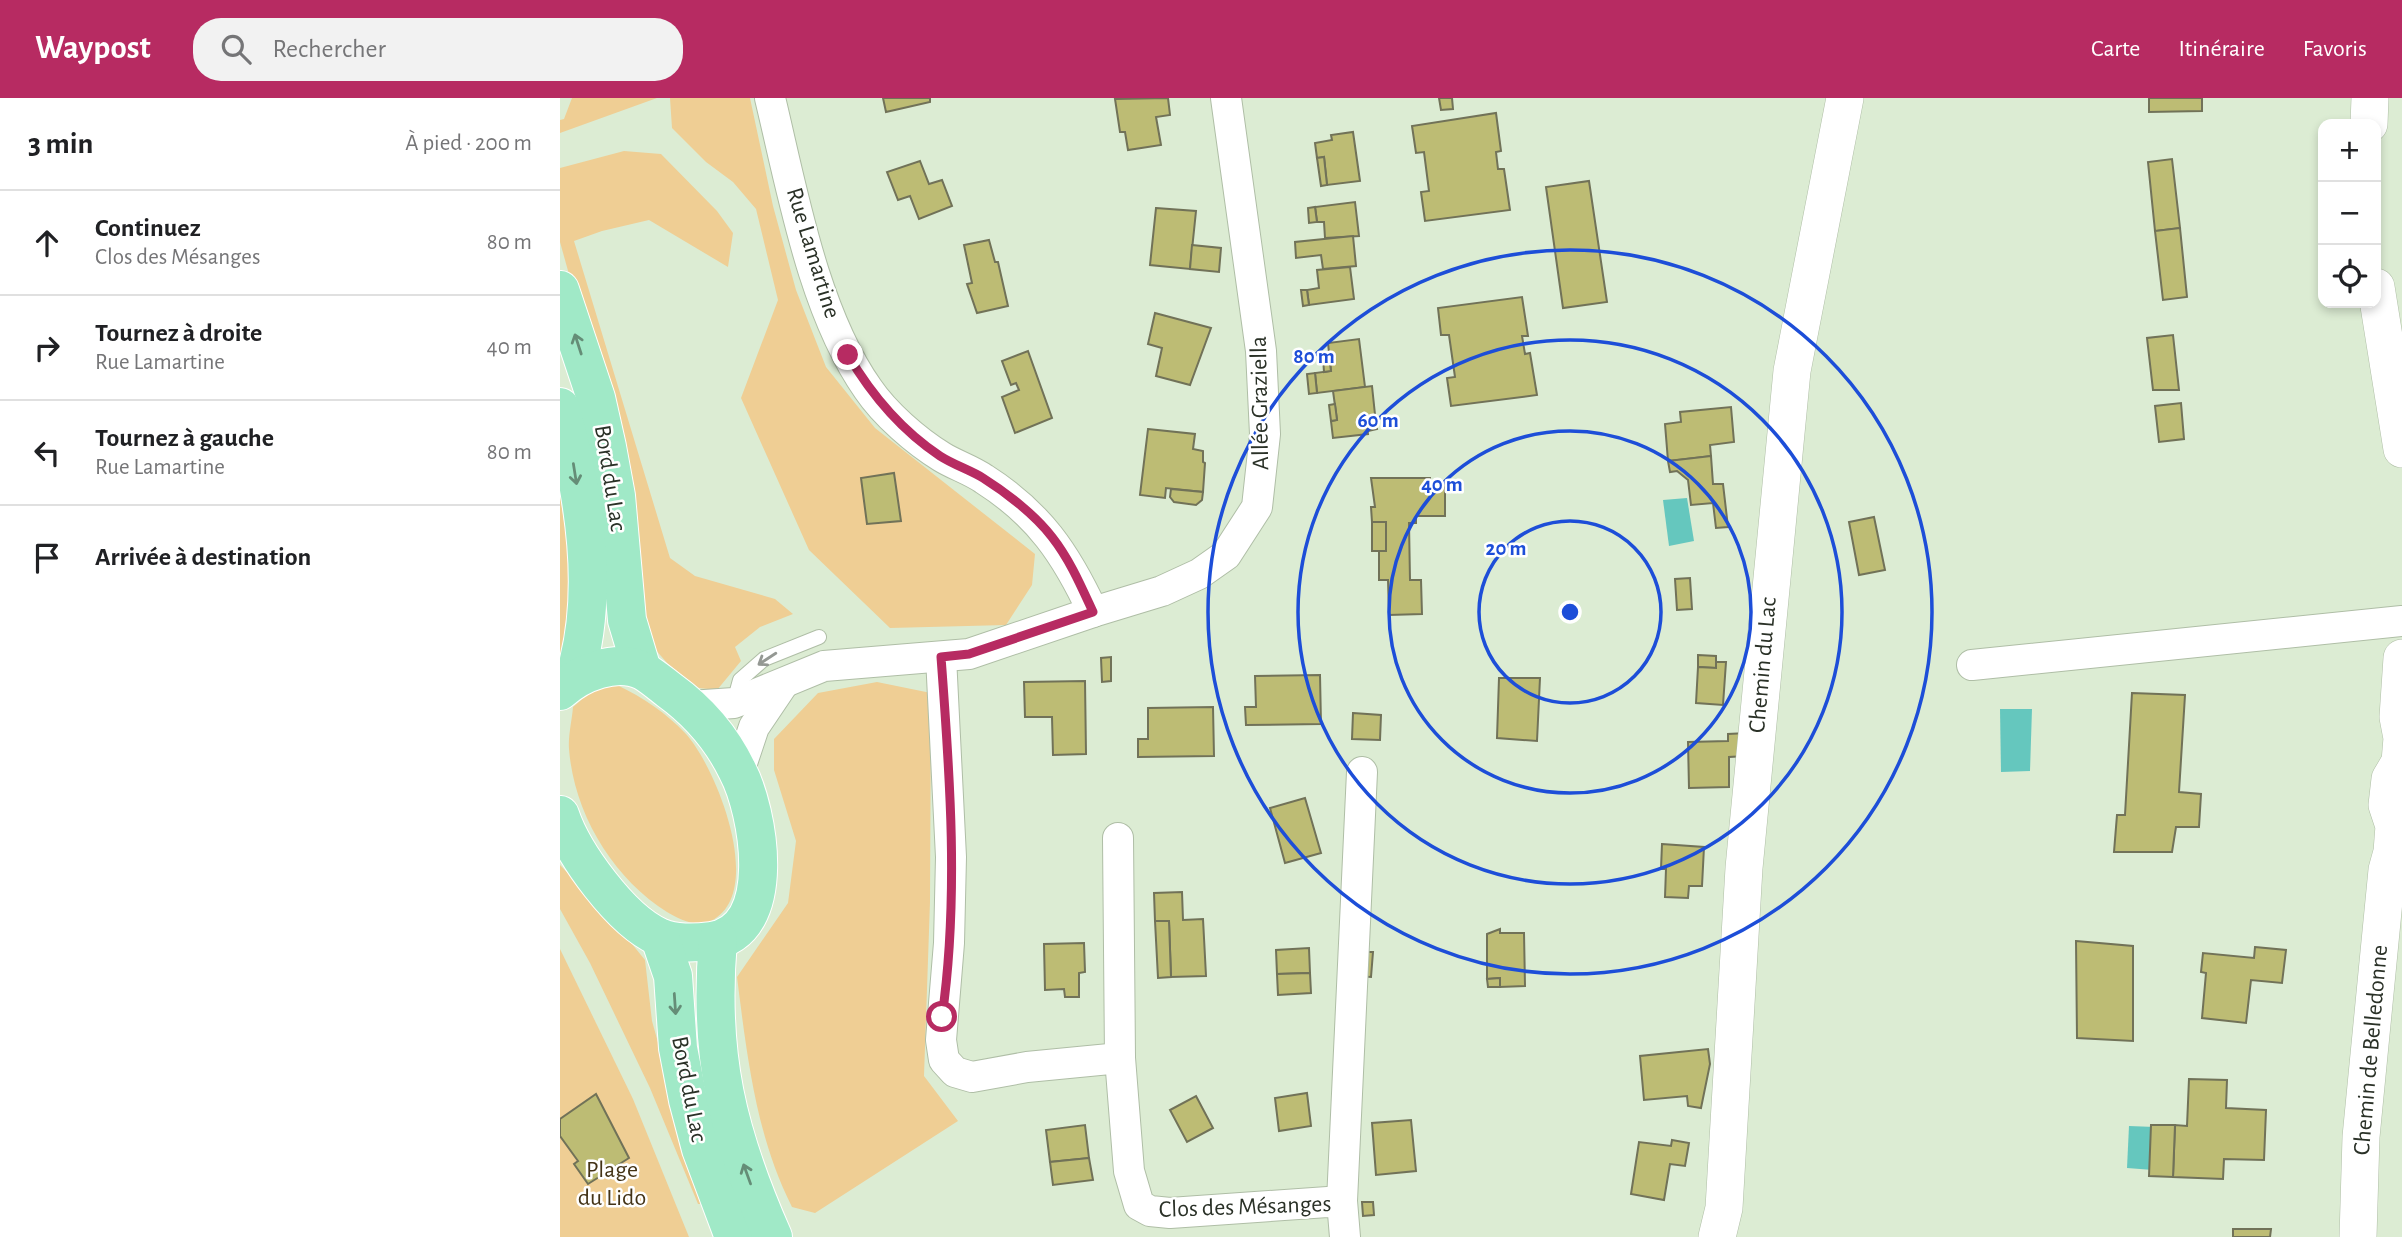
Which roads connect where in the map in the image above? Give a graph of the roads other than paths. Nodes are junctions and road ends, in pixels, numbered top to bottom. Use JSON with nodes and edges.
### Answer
{"nodes":[{"id":1,"x":770,"y":98,"type":"edge"},
{"id":2,"x":1226,"y":98,"type":"edge"},
{"id":3,"x":1845,"y":98,"type":"edge"},
{"id":4,"x":2370,"y":98,"type":"edge"},
{"id":5,"x":2369,"y":119,"type":"edge"},
{"id":6,"x":560,"y":290,"type":"edge"},
{"id":7,"x":2379,"y":308,"type":"edge"},
{"id":8,"x":560,"y":407,"type":"edge"},
{"id":9,"x":2402,"y":449,"type":"edge"},
{"id":10,"x":1093,"y":612,"type":"junction"},
{"id":11,"x":2402,"y":621,"type":"edge"},
{"id":12,"x":819,"y":637,"type":"dead end"},
{"id":13,"x":941,"y":657,"type":"junction"},
{"id":14,"x":2402,"y":658,"type":"edge"},
{"id":15,"x":1972,"y":665,"type":"dead end"},
{"id":16,"x":642,"y":670,"type":"junction"},
{"id":17,"x":783,"y":684,"type":"junction"},
{"id":18,"x":567,"y":685,"type":"edge"},
{"id":19,"x":734,"y":703,"type":"junction"},
{"id":20,"x":690,"y":706,"type":"junction"},
{"id":21,"x":739,"y":772,"type":"junction"},
{"id":22,"x":1362,"y":772,"type":"dead end"},
{"id":23,"x":560,"y":815,"type":"edge"},
{"id":24,"x":1118,"y":838,"type":"dead end"},
{"id":25,"x":660,"y":938,"type":"junction"},
{"id":26,"x":718,"y":940,"type":"junction"},
{"id":27,"x":2391,"y":942,"type":"edge"},
{"id":28,"x":1121,"y":1058,"type":"junction"},
{"id":29,"x":1342,"y":1201,"type":"junction"},
{"id":30,"x":734,"y":1237,"type":"edge"},
{"id":31,"x":773,"y":1237,"type":"edge"},
{"id":32,"x":1345,"y":1237,"type":"edge"},
{"id":33,"x":1717,"y":1237,"type":"edge"},
{"id":34,"x":2358,"y":1237,"type":"edge"}],
"edges":[{"from":1,"to":10,"type":"street","name":"Rue Lamartine"},
{"from":2,"to":10,"type":"street","name":"Allée Graziella"},
{"from":3,"to":33,"type":"street","name":"Chemin du Lac"},
{"from":4,"to":5,"type":"street"},
{"from":16,"to":6,"type":"main road","name":"Bord du Lac","one_way":true},
{"from":7,"to":9,"type":"street"},
{"from":8,"to":18,"type":"main road","name":"Bord du Lac","one_way":true},
{"from":10,"to":13,"type":"street"},
{"from":11,"to":15,"type":"street"},
{"from":12,"to":19,"type":"lane","one_way":true},
{"from":13,"to":17,"type":"street"},
{"from":13,"to":28,"type":"street"},
{"from":14,"to":27,"type":"street","name":"Chemin de Belledonne"},
{"from":16,"to":18,"type":"main road"},
{"from":16,"to":20,"type":"main road"},
{"from":17,"to":19,"type":"street"},
{"from":17,"to":21,"type":"street"},
{"from":19,"to":20,"type":"street"},
{"from":20,"to":21,"type":"main road"},
{"from":21,"to":26,"type":"main road"},
{"from":22,"to":29,"type":"street"},
{"from":23,"to":25,"type":"main road"},
{"from":24,"to":28,"type":"street"},
{"from":25,"to":26,"type":"main road"},
{"from":25,"to":30,"type":"main road","name":"Bord du Lac","one_way":true},
{"from":31,"to":26,"type":"main road","name":"Bord du Lac","one_way":true},
{"from":27,"to":34,"type":"street","name":"Chemin de Belledonne"},
{"from":28,"to":29,"type":"street","name":"Clos des Mésanges"},
{"from":29,"to":32,"type":"street","name":"Clos des Mésanges"}]}
